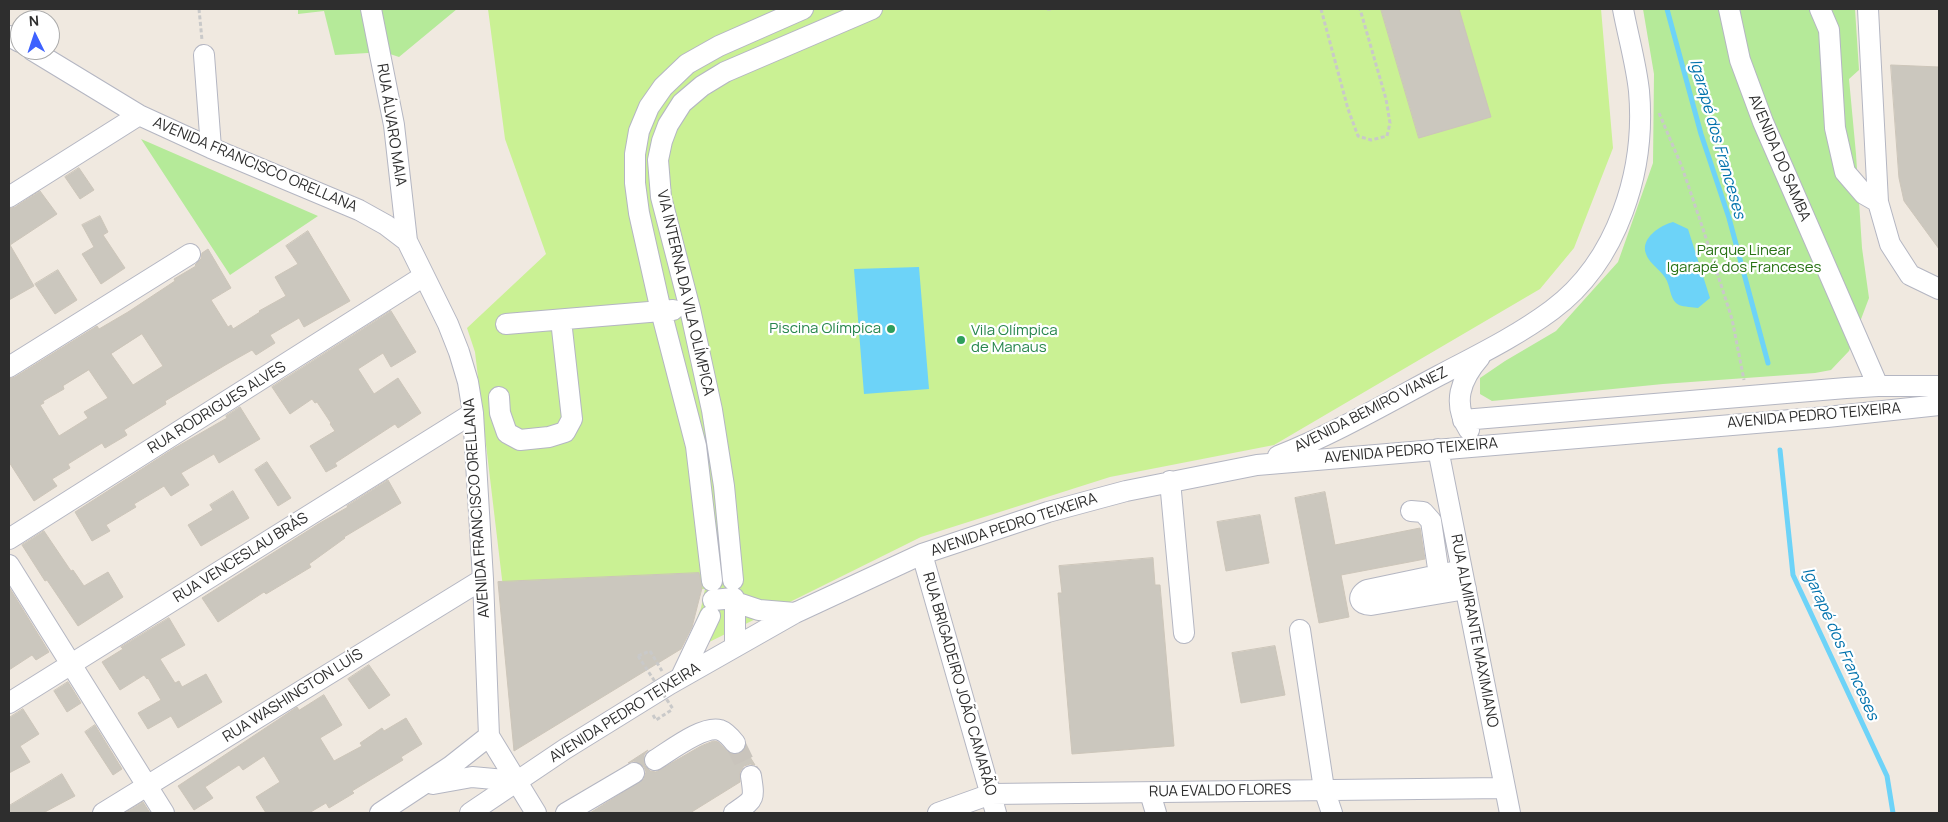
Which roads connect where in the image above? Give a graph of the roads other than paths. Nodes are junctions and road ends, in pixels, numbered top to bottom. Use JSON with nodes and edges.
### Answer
{"nodes":[{"id":1,"x":370,"y":9,"type":"edge"},
{"id":2,"x":803,"y":9,"type":"edge"},
{"id":3,"x":1623,"y":9,"type":"edge"},
{"id":4,"x":1729,"y":9,"type":"edge"},
{"id":5,"x":1820,"y":9,"type":"edge"},
{"id":6,"x":1868,"y":9,"type":"edge"},
{"id":7,"x":863,"y":10,"type":"edge"},
{"id":8,"x":768,"y":24,"type":"junction"},
{"id":9,"x":779,"y":48,"type":"junction"},
{"id":10,"x":204,"y":55,"type":"road end"},
{"id":11,"x":49,"y":60,"type":"edge"},
{"id":12,"x":140,"y":115,"type":"junction"},
{"id":13,"x":210,"y":148,"type":"junction"},
{"id":14,"x":9,"y":197,"type":"edge"},
{"id":15,"x":1878,"y":202,"type":"junction"},
{"id":16,"x":407,"y":242,"type":"junction"},
{"id":17,"x":190,"y":254,"type":"dead end"},
{"id":18,"x":424,"y":276,"type":"junction"},
{"id":19,"x":1939,"y":289,"type":"edge"},
{"id":20,"x":690,"y":309,"type":"junction"},
{"id":21,"x":661,"y":312,"type":"junction"},
{"id":22,"x":561,"y":320,"type":"junction"},
{"id":23,"x":506,"y":324,"type":"dead end"},
{"id":24,"x":1484,"y":352,"type":"junction"},
{"id":25,"x":9,"y":367,"type":"edge"},
{"id":26,"x":1878,"y":386,"type":"junction"},
{"id":27,"x":1939,"y":386,"type":"edge"},
{"id":28,"x":1846,"y":388,"type":"junction"},
{"id":29,"x":499,"y":397,"type":"dead end"},
{"id":30,"x":1939,"y":405,"type":"edge"},
{"id":31,"x":473,"y":413,"type":"junction"},
{"id":32,"x":1827,"y":417,"type":"junction"},
{"id":33,"x":1463,"y":420,"type":"junction"},
{"id":34,"x":717,"y":439,"type":"junction"},
{"id":35,"x":1486,"y":445,"type":"junction"},
{"id":36,"x":696,"y":446,"type":"junction"},
{"id":37,"x":1438,"y":449,"type":"junction"},
{"id":38,"x":1257,"y":465,"type":"junction"},
{"id":39,"x":1170,"y":481,"type":"junction"},
{"id":40,"x":1411,"y":511,"type":"dead end"},
{"id":41,"x":9,"y":539,"type":"edge"},
{"id":42,"x":922,"y":554,"type":"junction"},
{"id":43,"x":9,"y":565,"type":"edge"},
{"id":44,"x":1440,"y":575,"type":"junction"},
{"id":45,"x":483,"y":579,"type":"junction"},
{"id":46,"x":1464,"y":580,"type":"junction"},
{"id":47,"x":734,"y":593,"type":"junction"},
{"id":48,"x":712,"y":599,"type":"junction"},
{"id":49,"x":795,"y":612,"type":"junction"},
{"id":50,"x":1300,"y":630,"type":"dead end"},
{"id":51,"x":1184,"y":633,"type":"dead end"},
{"id":52,"x":734,"y":646,"type":"junction"},
{"id":53,"x":71,"y":664,"type":"junction"},
{"id":54,"x":681,"y":677,"type":"junction"},
{"id":55,"x":9,"y":703,"type":"edge"},
{"id":56,"x":490,"y":736,"type":"junction"},
{"id":57,"x":735,"y":742,"type":"tunnel mouth"},
{"id":58,"x":655,"y":760,"type":"dead end"},
{"id":59,"x":634,"y":772,"type":"dead end"},
{"id":60,"x":751,"y":776,"type":"tunnel mouth"},
{"id":61,"x":516,"y":781,"type":"junction"},
{"id":62,"x":147,"y":786,"type":"junction"},
{"id":63,"x":1504,"y":788,"type":"junction"},
{"id":64,"x":419,"y":789,"type":"junction"},
{"id":65,"x":1324,"y":789,"type":"junction"},
{"id":66,"x":1150,"y":793,"type":"junction"},
{"id":67,"x":990,"y":794,"type":"junction"},
{"id":68,"x":103,"y":813,"type":"edge"},
{"id":69,"x":164,"y":813,"type":"edge"},
{"id":70,"x":380,"y":813,"type":"edge"},
{"id":71,"x":470,"y":813,"type":"edge"},
{"id":72,"x":536,"y":813,"type":"edge"},
{"id":73,"x":566,"y":813,"type":"edge"},
{"id":74,"x":734,"y":813,"type":"edge"},
{"id":75,"x":938,"y":813,"type":"edge"},
{"id":76,"x":996,"y":813,"type":"edge"},
{"id":77,"x":1156,"y":813,"type":"edge"},
{"id":78,"x":1332,"y":813,"type":"edge"},
{"id":79,"x":1510,"y":813,"type":"edge"}],
"edges":[{"from":1,"to":16,"type":"street","name":"RUA ÁLVARO MAIA"},
{"from":2,"to":8,"type":"street","name":"VIA INTERNA DA VILA OLÍMPICA"},
{"from":3,"to":24,"type":"street","name":"AVENIDA BEMIRO VIANEZ"},
{"from":4,"to":26,"type":"street","name":"AVENIDA DO SAMBA"},
{"from":5,"to":15,"type":"street"},
{"from":6,"to":15,"type":"street"},
{"from":7,"to":9,"type":"street","name":"VIA INTERNA DA VILA OLÍMPICA"},
{"from":8,"to":9,"type":"street"},
{"from":8,"to":21,"type":"street","name":"VIA INTERNA DA VILA OLÍMPICA"},
{"from":9,"to":20,"type":"street","name":"VIA INTERNA DA VILA OLÍMPICA"},
{"from":10,"to":13,"type":"street"},
{"from":11,"to":12,"type":"street","name":"AVENIDA FRANCISCO ORELLANA"},
{"from":12,"to":13,"type":"street","name":"AVENIDA FRANCISCO ORELLANA"},
{"from":12,"to":14,"type":"street"},
{"from":13,"to":16,"type":"street","name":"AVENIDA FRANCISCO ORELLANA"},
{"from":15,"to":19,"type":"street"},
{"from":16,"to":18,"type":"street","name":"AVENIDA FRANCISCO ORELLANA"},
{"from":17,"to":25,"type":"street"},
{"from":18,"to":31,"type":"street","name":"AVENIDA FRANCISCO ORELLANA"},
{"from":18,"to":41,"type":"street","name":"RUA RODRIGUES ALVES"},
{"from":20,"to":21,"type":"street"},
{"from":20,"to":34,"type":"street","name":"VIA INTERNA DA VILA OLÍMPICA"},
{"from":21,"to":22,"type":"street"},
{"from":21,"to":36,"type":"street","name":"VIA INTERNA DA VILA OLÍMPICA"},
{"from":22,"to":23,"type":"street"},
{"from":22,"to":29,"type":"street"},
{"from":24,"to":33,"type":"street","name":"AVENIDA BEMIRO VIANEZ"},
{"from":24,"to":38,"type":"street","name":"AVENIDA BEMIRO VIANEZ"},
{"from":26,"to":27,"type":"street","name":"AVENIDA PEDRO TEIXEIRA"},
{"from":26,"to":28,"type":"street","name":"AVENIDA PEDRO TEIXEIRA"},
{"from":28,"to":32,"type":"street"},
{"from":28,"to":33,"type":"street","name":"AVENIDA PEDRO TEIXEIRA"},
{"from":30,"to":32,"type":"street","name":"AVENIDA PEDRO TEIXEIRA"},
{"from":31,"to":45,"type":"street","name":"AVENIDA FRANCISCO ORELLANA"},
{"from":31,"to":53,"type":"street","name":"RUA VENCESLAU BRÁS"},
{"from":32,"to":35,"type":"street","name":"AVENIDA PEDRO TEIXEIRA"},
{"from":33,"to":35,"type":"street"},
{"from":34,"to":36,"type":"street"},
{"from":34,"to":47,"type":"street","name":"VIA INTERNA DA VILA OLÍMPICA"},
{"from":35,"to":37,"type":"street","name":"AVENIDA PEDRO TEIXEIRA"},
{"from":36,"to":48,"type":"street","name":"VIA INTERNA DA VILA OLÍMPICA"},
{"from":37,"to":38,"type":"street","name":"AVENIDA PEDRO TEIXEIRA"},
{"from":37,"to":46,"type":"street","name":"RUA ALMIRANTE MAXIMIANO"},
{"from":38,"to":39,"type":"street","name":"AVENIDA PEDRO TEIXEIRA"},
{"from":39,"to":42,"type":"street","name":"AVENIDA PEDRO TEIXEIRA"},
{"from":39,"to":51,"type":"street"},
{"from":40,"to":44,"type":"street"},
{"from":42,"to":49,"type":"street","name":"AVENIDA PEDRO TEIXEIRA"},
{"from":42,"to":67,"type":"street","name":"RUA BRIGADEIRO JOÃO CAMARÃO"},
{"from":43,"to":53,"type":"street"},
{"from":44,"to":46,"type":"street"},
{"from":44,"to":46,"type":"street"},
{"from":45,"to":56,"type":"street","name":"AVENIDA FRANCISCO ORELLANA"},
{"from":45,"to":62,"type":"street","name":"RUA WASHINGTON LUÍS"},
{"from":46,"to":63,"type":"street","name":"RUA ALMIRANTE MAXIMIANO"},
{"from":47,"to":48,"type":"street"},
{"from":47,"to":49,"type":"street"},
{"from":47,"to":52,"type":"street"},
{"from":48,"to":52,"type":"street"},
{"from":48,"to":54,"type":"street"},
{"from":49,"to":52,"type":"street","name":"AVENIDA PEDRO TEIXEIRA"},
{"from":50,"to":65,"type":"street"},
{"from":52,"to":54,"type":"street","name":"AVENIDA PEDRO TEIXEIRA"},
{"from":53,"to":55,"type":"street","name":"RUA VENCESLAU BRÁS"},
{"from":53,"to":62,"type":"street"},
{"from":54,"to":61,"type":"street","name":"AVENIDA PEDRO TEIXEIRA"},
{"from":56,"to":61,"type":"street","name":"AVENIDA FRANCISCO ORELLANA"},
{"from":56,"to":64,"type":"street"},
{"from":57,"to":58,"type":"street"},
{"from":59,"to":73,"type":"street"},
{"from":60,"to":74,"type":"street"},
{"from":61,"to":64,"type":"street"},
{"from":61,"to":71,"type":"street","name":"AVENIDA PEDRO TEIXEIRA"},
{"from":61,"to":72,"type":"street","name":"AVENIDA FRANCISCO ORELLANA"},
{"from":62,"to":68,"type":"street","name":"RUA WASHINGTON LUÍS"},
{"from":62,"to":69,"type":"street"},
{"from":63,"to":65,"type":"street","name":"RUA EVALDO FLORES"},
{"from":63,"to":79,"type":"street","name":"RUA ALMIRANTE MAXIMIANO"},
{"from":64,"to":70,"type":"street"},
{"from":65,"to":66,"type":"street","name":"RUA EVALDO FLORES"},
{"from":65,"to":78,"type":"street"},
{"from":66,"to":67,"type":"street","name":"RUA EVALDO FLORES"},
{"from":66,"to":77,"type":"street"},
{"from":67,"to":75,"type":"street","name":"RUA EVALDO FLORES"},
{"from":67,"to":76,"type":"street","name":"RUA BRIGADEIRO JOÃO CAMARÃO"}]}
